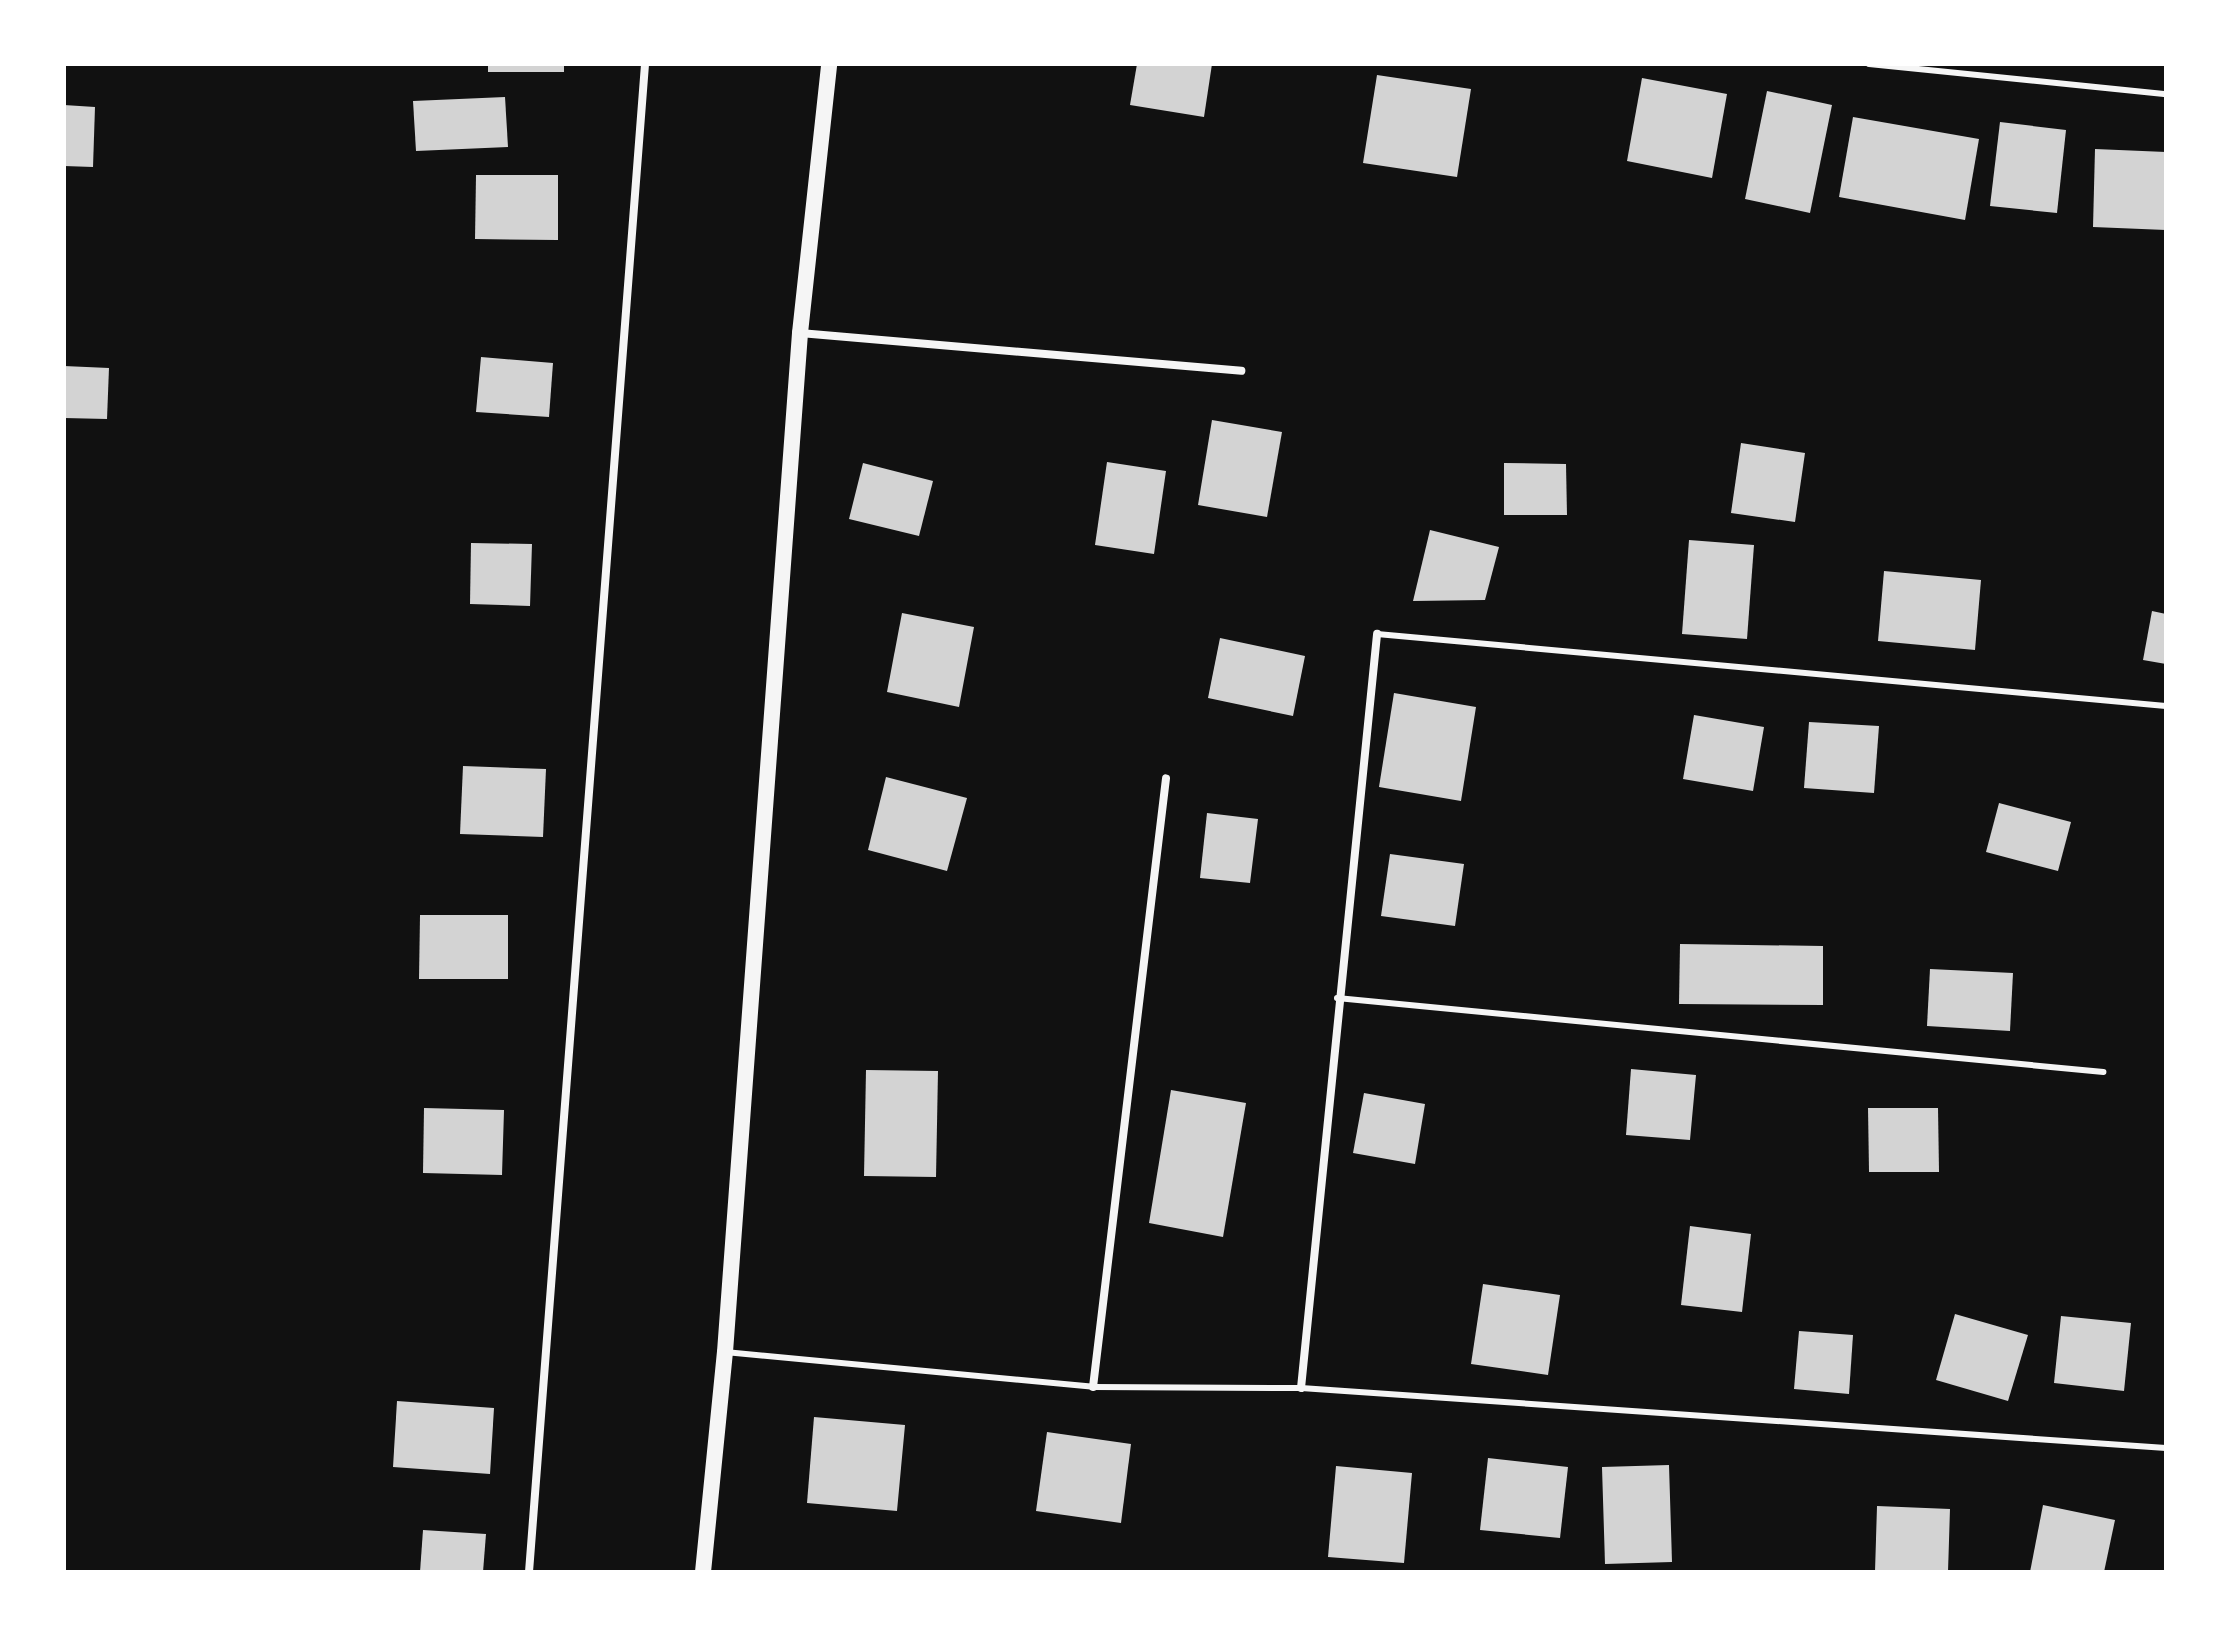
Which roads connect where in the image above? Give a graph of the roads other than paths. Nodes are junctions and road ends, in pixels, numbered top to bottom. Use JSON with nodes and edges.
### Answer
{"nodes":[{"id":1,"x":645,"y":64,"type":"edge"},
{"id":2,"x":829,"y":64,"type":"edge"},
{"id":3,"x":1869,"y":64,"type":"edge"},
{"id":4,"x":2166,"y":94,"type":"edge"},
{"id":5,"x":800,"y":333,"type":"junction"},
{"id":6,"x":1241,"y":371,"type":"dead end"},
{"id":7,"x":1377,"y":634,"type":"joint"},
{"id":8,"x":2166,"y":706,"type":"edge"},
{"id":9,"x":1166,"y":778,"type":"dead end"},
{"id":10,"x":1337,"y":998,"type":"junction"},
{"id":11,"x":2103,"y":1072,"type":"dead end"},
{"id":12,"x":725,"y":1352,"type":"junction"},
{"id":13,"x":1093,"y":1387,"type":"junction"},
{"id":14,"x":1301,"y":1388,"type":"junction"},
{"id":15,"x":2166,"y":1448,"type":"edge"},
{"id":16,"x":529,"y":1572,"type":"edge"},
{"id":17,"x":703,"y":1572,"type":"edge"}],
"edges":[{"from":1,"to":16,"type":"street"},
{"from":2,"to":5,"type":"main road"},
{"from":3,"to":4,"type":"lane"},
{"from":5,"to":6,"type":"street"},
{"from":5,"to":12,"type":"main road"},
{"from":7,"to":8,"type":"lane"},
{"from":7,"to":10,"type":"street"},
{"from":9,"to":13,"type":"street"},
{"from":10,"to":11,"type":"lane"},
{"from":10,"to":14,"type":"street"},
{"from":12,"to":13,"type":"lane"},
{"from":12,"to":17,"type":"main road"},
{"from":13,"to":14,"type":"lane"},
{"from":14,"to":15,"type":"lane"}]}
